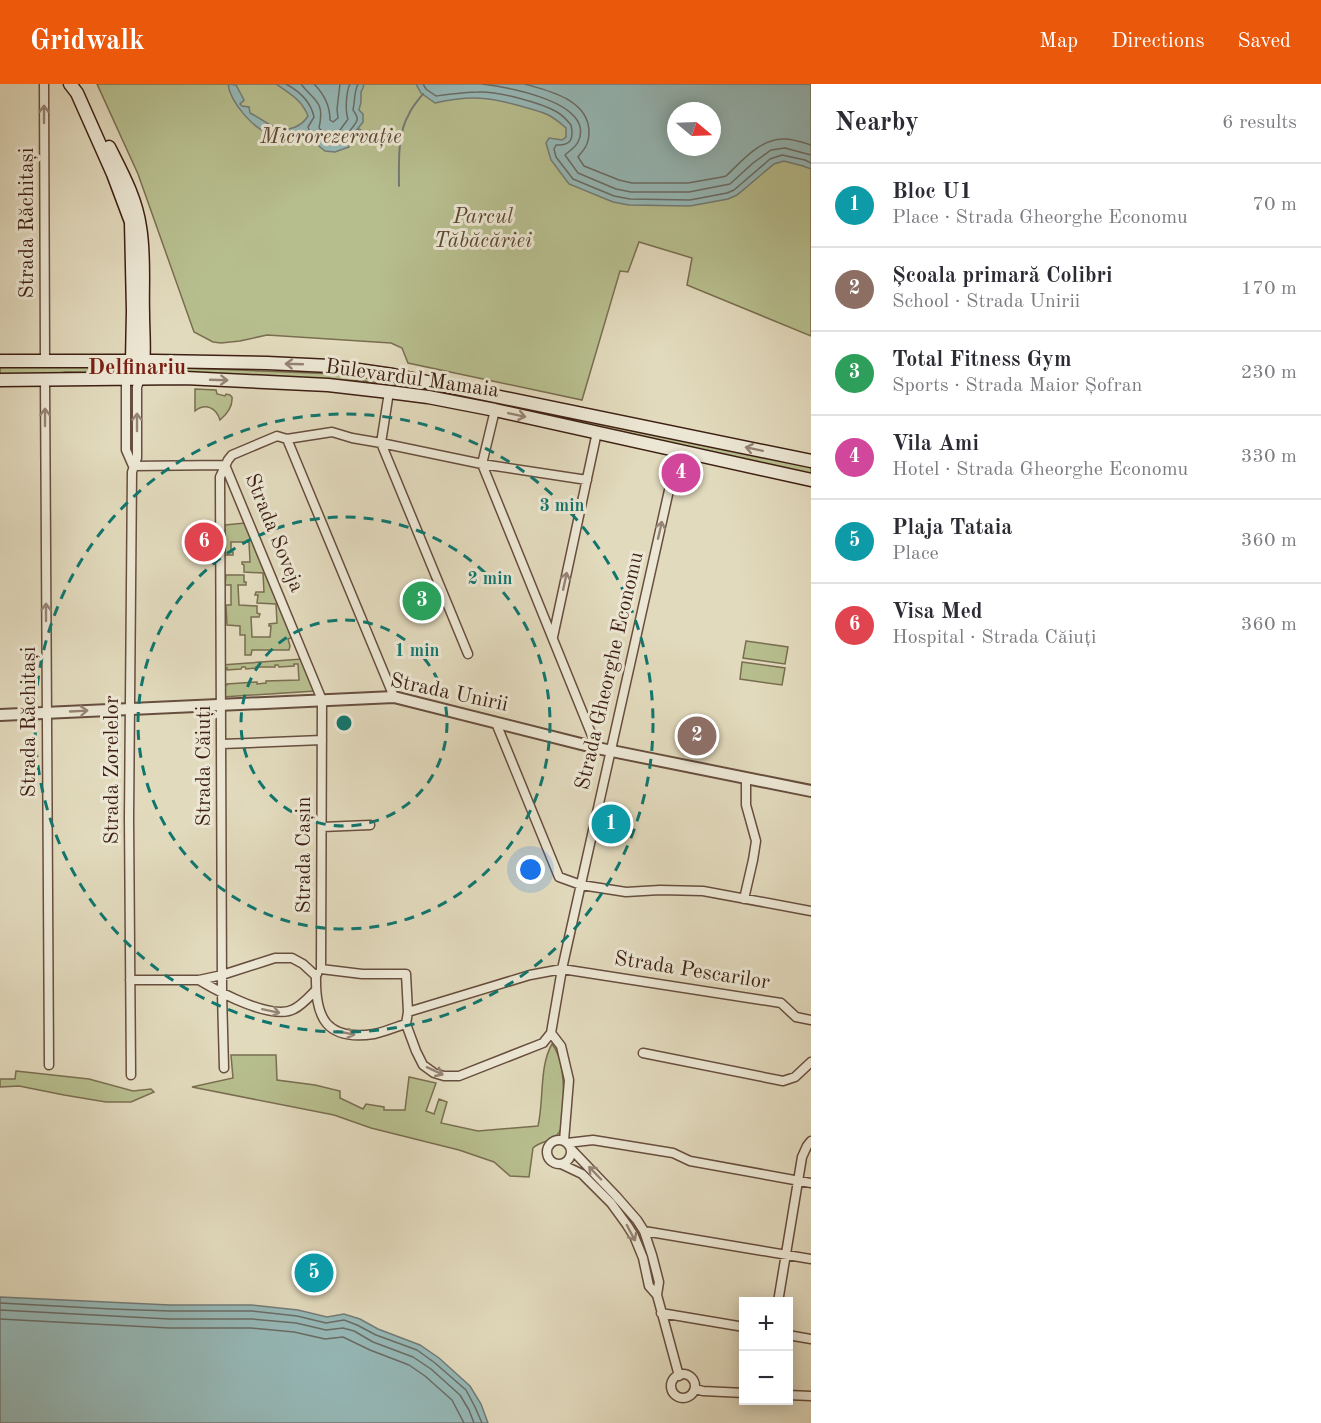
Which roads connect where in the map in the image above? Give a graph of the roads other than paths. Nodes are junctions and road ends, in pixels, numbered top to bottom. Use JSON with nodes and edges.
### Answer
{"nodes":[{"id":1,"x":44,"y":84,"type":"edge"},
{"id":2,"x":64,"y":84,"type":"edge"},
{"id":3,"x":76,"y":87,"type":"edge"},
{"id":4,"x":0,"y":361,"type":"edge"},
{"id":5,"x":45,"y":361,"type":"junction"},
{"id":6,"x":138,"y":362,"type":"junction"},
{"id":7,"x":126,"y":379,"type":"junction"},
{"id":8,"x":140,"y":379,"type":"junction"},
{"id":9,"x":45,"y":380,"type":"junction"},
{"id":10,"x":0,"y":381,"type":"edge"},
{"id":11,"x":388,"y":392,"type":"junction"},
{"id":12,"x":495,"y":410,"type":"junction"},
{"id":13,"x":597,"y":432,"type":"junction"},
{"id":14,"x":287,"y":439,"type":"junction"},
{"id":15,"x":381,"y":442,"type":"junction"},
{"id":16,"x":678,"y":450,"type":"junction"},
{"id":17,"x":811,"y":461,"type":"edge"},
{"id":18,"x":482,"y":464,"type":"junction"},
{"id":19,"x":225,"y":465,"type":"junction"},
{"id":20,"x":133,"y":466,"type":"junction"},
{"id":21,"x":586,"y":480,"type":"junction"},
{"id":22,"x":811,"y":480,"type":"edge"},
{"id":23,"x":553,"y":638,"type":"junction"},
{"id":24,"x":468,"y":654,"type":"dead end"},
{"id":25,"x":394,"y":697,"type":"junction"},
{"id":26,"x":322,"y":700,"type":"junction"},
{"id":27,"x":221,"y":705,"type":"junction"},
{"id":28,"x":130,"y":709,"type":"junction"},
{"id":29,"x":47,"y":713,"type":"junction"},
{"id":30,"x":0,"y":715,"type":"edge"},
{"id":31,"x":496,"y":723,"type":"junction"},
{"id":32,"x":322,"y":740,"type":"junction"},
{"id":33,"x":222,"y":744,"type":"junction"},
{"id":34,"x":597,"y":748,"type":"junction"},
{"id":35,"x":611,"y":751,"type":"junction"},
{"id":36,"x":746,"y":778,"type":"junction"},
{"id":37,"x":811,"y":791,"type":"edge"},
{"id":38,"x":370,"y":825,"type":"dead end"},
{"id":39,"x":322,"y":827,"type":"junction"},
{"id":40,"x":581,"y":885,"type":"junction"},
{"id":41,"x":744,"y":899,"type":"junction"},
{"id":42,"x":811,"y":911,"type":"edge"},
{"id":43,"x":562,"y":969,"type":"junction"},
{"id":44,"x":318,"y":973,"type":"junction"},
{"id":45,"x":222,"y":975,"type":"junction"},
{"id":46,"x":130,"y":980,"type":"junction"},
{"id":47,"x":199,"y":980,"type":"junction"},
{"id":48,"x":315,"y":991,"type":"junction"},
{"id":49,"x":222,"y":994,"type":"junction"},
{"id":50,"x":408,"y":1012,"type":"junction"},
{"id":51,"x":811,"y":1020,"type":"edge"},
{"id":52,"x":406,"y":1024,"type":"junction"},
{"id":53,"x":551,"y":1033,"type":"junction"},
{"id":54,"x":643,"y":1053,"type":"dead end"},
{"id":55,"x":811,"y":1062,"type":"edge"},
{"id":56,"x":49,"y":1065,"type":"dead end"},
{"id":57,"x":224,"y":1068,"type":"dead end"},
{"id":58,"x":131,"y":1075,"type":"dead end"},
{"id":59,"x":811,"y":1141,"type":"edge"},
{"id":60,"x":567,"y":1144,"type":"junction"},
{"id":61,"x":561,"y":1164,"type":"junction"},
{"id":62,"x":798,"y":1181,"type":"junction"},
{"id":63,"x":811,"y":1183,"type":"edge"},
{"id":64,"x":645,"y":1231,"type":"junction"},
{"id":65,"x":786,"y":1255,"type":"junction"},
{"id":66,"x":811,"y":1259,"type":"edge"},
{"id":67,"x":657,"y":1295,"type":"junction"},
{"id":68,"x":779,"y":1297,"type":"edge"},
{"id":69,"x":661,"y":1313,"type":"junction"},
{"id":70,"x":739,"y":1326,"type":"edge"},
{"id":71,"x":793,"y":1336,"type":"edge"},
{"id":72,"x":811,"y":1338,"type":"edge"},
{"id":73,"x":679,"y":1376,"type":"junction"},
{"id":74,"x":695,"y":1389,"type":"junction"},
{"id":75,"x":739,"y":1393,"type":"edge"},
{"id":76,"x":793,"y":1395,"type":"edge"},
{"id":77,"x":811,"y":1396,"type":"edge"}],
"edges":[{"from":5,"to":1,"type":"street","name":"Strada Răchitași","one_way":true},
{"from":2,"to":3,"type":"main road"},
{"from":3,"to":6,"type":"main road"},
{"from":4,"to":5,"type":"main road","name":"Bulevardul Mamaia"},
{"from":5,"to":6,"type":"main road","name":"Bulevardul Mamaia"},
{"from":6,"to":7,"type":"main road"},
{"from":6,"to":8,"type":"main road"},
{"from":17,"to":6,"type":"main road","name":"Bulevardul Mamaia","one_way":true},
{"from":7,"to":8,"type":"main road","name":"Bulevardul Mamaia"},
{"from":7,"to":9,"type":"main road","name":"Bulevardul Mamaia"},
{"from":7,"to":20,"type":"street","name":"Strada Zorelelor"},
{"from":8,"to":11,"type":"main road","name":"Bulevardul Mamaia","one_way":true},
{"from":20,"to":8,"type":"street","name":"Strada Zorelelor","one_way":true},
{"from":9,"to":10,"type":"main road","name":"Bulevardul Mamaia"},
{"from":29,"to":9,"type":"street","name":"Strada Răchitași","one_way":true},
{"from":11,"to":12,"type":"main road","name":"Bulevardul Mamaia"},
{"from":11,"to":15,"type":"street"},
{"from":12,"to":13,"type":"main road","name":"Bulevardul Mamaia","one_way":true},
{"from":12,"to":18,"type":"street"},
{"from":13,"to":16,"type":"main road","name":"Bulevardul Mamaia"},
{"from":13,"to":21,"type":"street"},
{"from":14,"to":15,"type":"street"},
{"from":14,"to":19,"type":"street"},
{"from":14,"to":25,"type":"street"},
{"from":15,"to":18,"type":"street"},
{"from":15,"to":24,"type":"street"},
{"from":16,"to":22,"type":"main road","name":"Bulevardul Mamaia"},
{"from":35,"to":16,"type":"street","name":"Strada Gheorghe Economu","one_way":true},
{"from":18,"to":21,"type":"street"},
{"from":18,"to":23,"type":"street"},
{"from":19,"to":20,"type":"street","name":"Strada Soveja"},
{"from":19,"to":26,"type":"street","name":"Strada Soveja"},
{"from":19,"to":27,"type":"street","name":"Strada Căiuți"},
{"from":20,"to":28,"type":"street","name":"Strada Zorelelor"},
{"from":23,"to":21,"type":"street","one_way":true},
{"from":23,"to":34,"type":"street"},
{"from":25,"to":26,"type":"street","name":"Strada Unirii"},
{"from":25,"to":31,"type":"street","name":"Strada Unirii"},
{"from":26,"to":27,"type":"street","name":"Strada Unirii"},
{"from":26,"to":32,"type":"street","name":"Strada Cașin"},
{"from":27,"to":28,"type":"street","name":"Strada Unirii"},
{"from":27,"to":33,"type":"street","name":"Strada Căiuți"},
{"from":29,"to":28,"type":"street","name":"Strada Unirii","one_way":true},
{"from":28,"to":46,"type":"street","name":"Strada Zorelelor"},
{"from":29,"to":30,"type":"street","name":"Strada Unirii"},
{"from":29,"to":56,"type":"street","name":"Strada Răchitași"},
{"from":31,"to":34,"type":"street","name":"Strada Unirii"},
{"from":31,"to":40,"type":"street"},
{"from":32,"to":33,"type":"street"},
{"from":32,"to":39,"type":"street","name":"Strada Cașin"},
{"from":33,"to":45,"type":"street","name":"Strada Căiuți"},
{"from":34,"to":35,"type":"street","name":"Strada Unirii"},
{"from":35,"to":36,"type":"street","name":"Strada Unirii"},
{"from":35,"to":40,"type":"street","name":"Strada Gheorghe Economu"},
{"from":36,"to":37,"type":"street","name":"Strada Unirii"},
{"from":36,"to":41,"type":"street"},
{"from":38,"to":39,"type":"street"},
{"from":39,"to":44,"type":"street","name":"Strada Cașin"},
{"from":40,"to":41,"type":"street"},
{"from":40,"to":43,"type":"street","name":"Strada Gheorghe Economu"},
{"from":41,"to":42,"type":"street"},
{"from":43,"to":50,"type":"street","name":"Strada Pescarilor"},
{"from":43,"to":51,"type":"street","name":"Strada Pescarilor"},
{"from":43,"to":53,"type":"street"},
{"from":44,"to":45,"type":"street"},
{"from":44,"to":48,"type":"street","name":"Strada Cașin"},
{"from":44,"to":50,"type":"street"},
{"from":45,"to":47,"type":"street"},
{"from":45,"to":49,"type":"street","name":"Strada Căiuți"},
{"from":46,"to":47,"type":"street"},
{"from":46,"to":58,"type":"street","name":"Strada Zorelelor"},
{"from":47,"to":49,"type":"street"},
{"from":49,"to":48,"type":"street","one_way":true},
{"from":48,"to":52,"type":"street","one_way":true},
{"from":49,"to":57,"type":"street","name":"Strada Căiuți"},
{"from":50,"to":52,"type":"street"},
{"from":52,"to":53,"type":"street","one_way":true},
{"from":53,"to":60,"type":"street"},
{"from":54,"to":55,"type":"street"},
{"from":59,"to":62,"type":"street"},
{"from":60,"to":61,"type":"street"},
{"from":60,"to":61,"type":"street"},
{"from":60,"to":62,"type":"street"},
{"from":64,"to":60,"type":"street","one_way":true},
{"from":61,"to":67,"type":"street","one_way":true},
{"from":62,"to":63,"type":"street"},
{"from":62,"to":65,"type":"street"},
{"from":64,"to":65,"type":"street"},
{"from":64,"to":67,"type":"street"},
{"from":65,"to":66,"type":"street"},
{"from":65,"to":68,"type":"street"},
{"from":67,"to":69,"type":"street"},
{"from":69,"to":70,"type":"street"},
{"from":69,"to":73,"type":"street"},
{"from":71,"to":72,"type":"street"},
{"from":73,"to":74,"type":"street"},
{"from":73,"to":74,"type":"street"},
{"from":74,"to":75,"type":"street"},
{"from":76,"to":77,"type":"street"}]}
